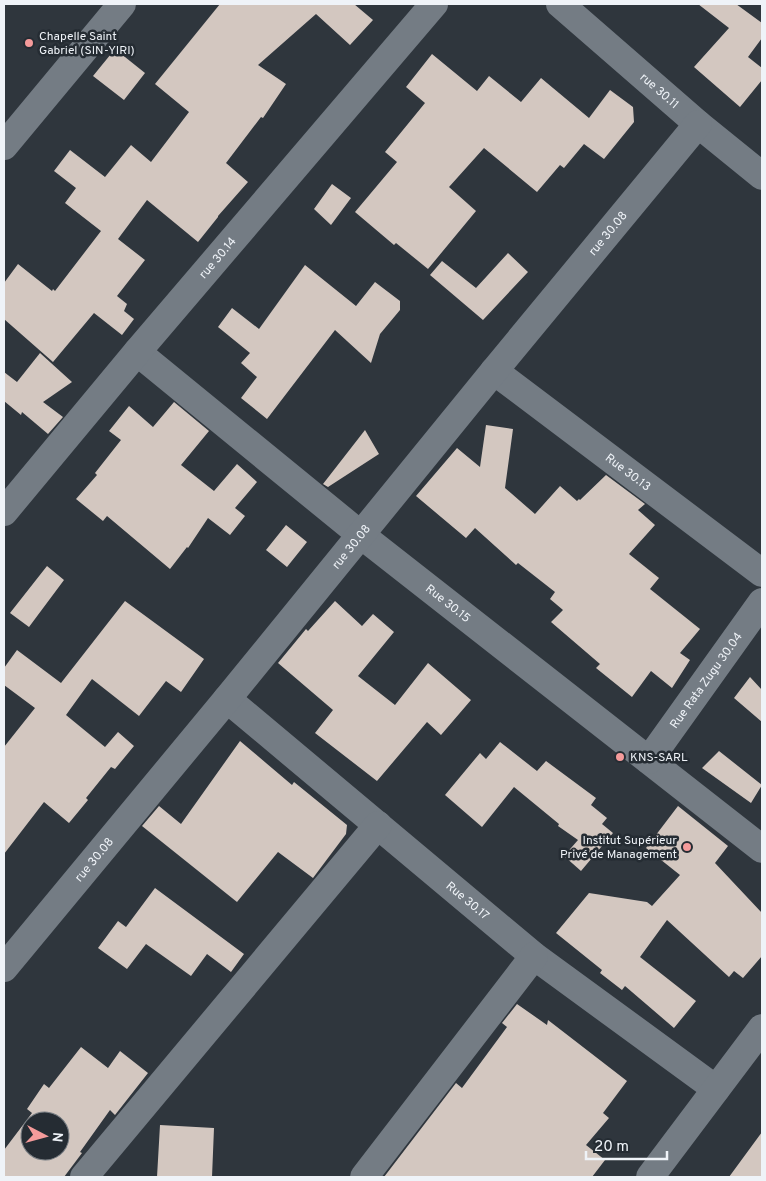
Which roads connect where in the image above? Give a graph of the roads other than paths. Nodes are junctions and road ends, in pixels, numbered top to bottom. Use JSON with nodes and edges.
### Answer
{"nodes":[{"id":1,"x":122,"y":4,"type":"edge"},
{"id":2,"x":434,"y":4,"type":"edge"},
{"id":3,"x":560,"y":4,"type":"edge"},
{"id":4,"x":698,"y":124,"type":"junction"},
{"id":5,"x":4,"y":146,"type":"edge"},
{"id":6,"x":762,"y":176,"type":"edge"},
{"id":7,"x":137,"y":352,"type":"junction"},
{"id":8,"x":494,"y":371,"type":"junction"},
{"id":9,"x":4,"y":512,"type":"edge"},
{"id":10,"x":361,"y":535,"type":"junction"},
{"id":11,"x":762,"y":573,"type":"edge"},
{"id":12,"x":762,"y":602,"type":"edge"},
{"id":13,"x":227,"y":699,"type":"junction"},
{"id":14,"x":649,"y":760,"type":"junction"},
{"id":15,"x":378,"y":825,"type":"junction"},
{"id":16,"x":762,"y":850,"type":"edge"},
{"id":17,"x":534,"y":956,"type":"junction"},
{"id":18,"x":4,"y":968,"type":"edge"},
{"id":19,"x":762,"y":1028,"type":"edge"},
{"id":20,"x":716,"y":1089,"type":"junction"},
{"id":21,"x":84,"y":1177,"type":"edge"},
{"id":22,"x":364,"y":1177,"type":"edge"},
{"id":23,"x":650,"y":1177,"type":"edge"}],
"edges":[{"from":1,"to":5,"type":"street"},
{"from":2,"to":7,"type":"street","name":"rue 30.14"},
{"from":3,"to":4,"type":"street","name":"rue 30.11"},
{"from":4,"to":6,"type":"street","name":"rue 30.11"},
{"from":4,"to":8,"type":"street","name":"rue 30.08"},
{"from":7,"to":9,"type":"street","name":"rue 30.14"},
{"from":7,"to":10,"type":"street","name":"Rue 30.15"},
{"from":8,"to":10,"type":"street","name":"rue 30.08"},
{"from":8,"to":11,"type":"street","name":"Rue 30.13"},
{"from":10,"to":13,"type":"street","name":"rue 30.08"},
{"from":10,"to":14,"type":"street","name":"Rue 30.15"},
{"from":12,"to":14,"type":"street","name":"Rue Rata Zugu 30.04"},
{"from":13,"to":15,"type":"street","name":"Rue 30.17"},
{"from":13,"to":18,"type":"street","name":"rue 30.08"},
{"from":14,"to":16,"type":"street","name":"Rue 30.15"},
{"from":15,"to":17,"type":"street","name":"Rue 30.17"},
{"from":15,"to":21,"type":"street"},
{"from":17,"to":20,"type":"street","name":"Rue 30.17"},
{"from":17,"to":22,"type":"street"},
{"from":19,"to":20,"type":"street"},
{"from":20,"to":23,"type":"street"}]}
